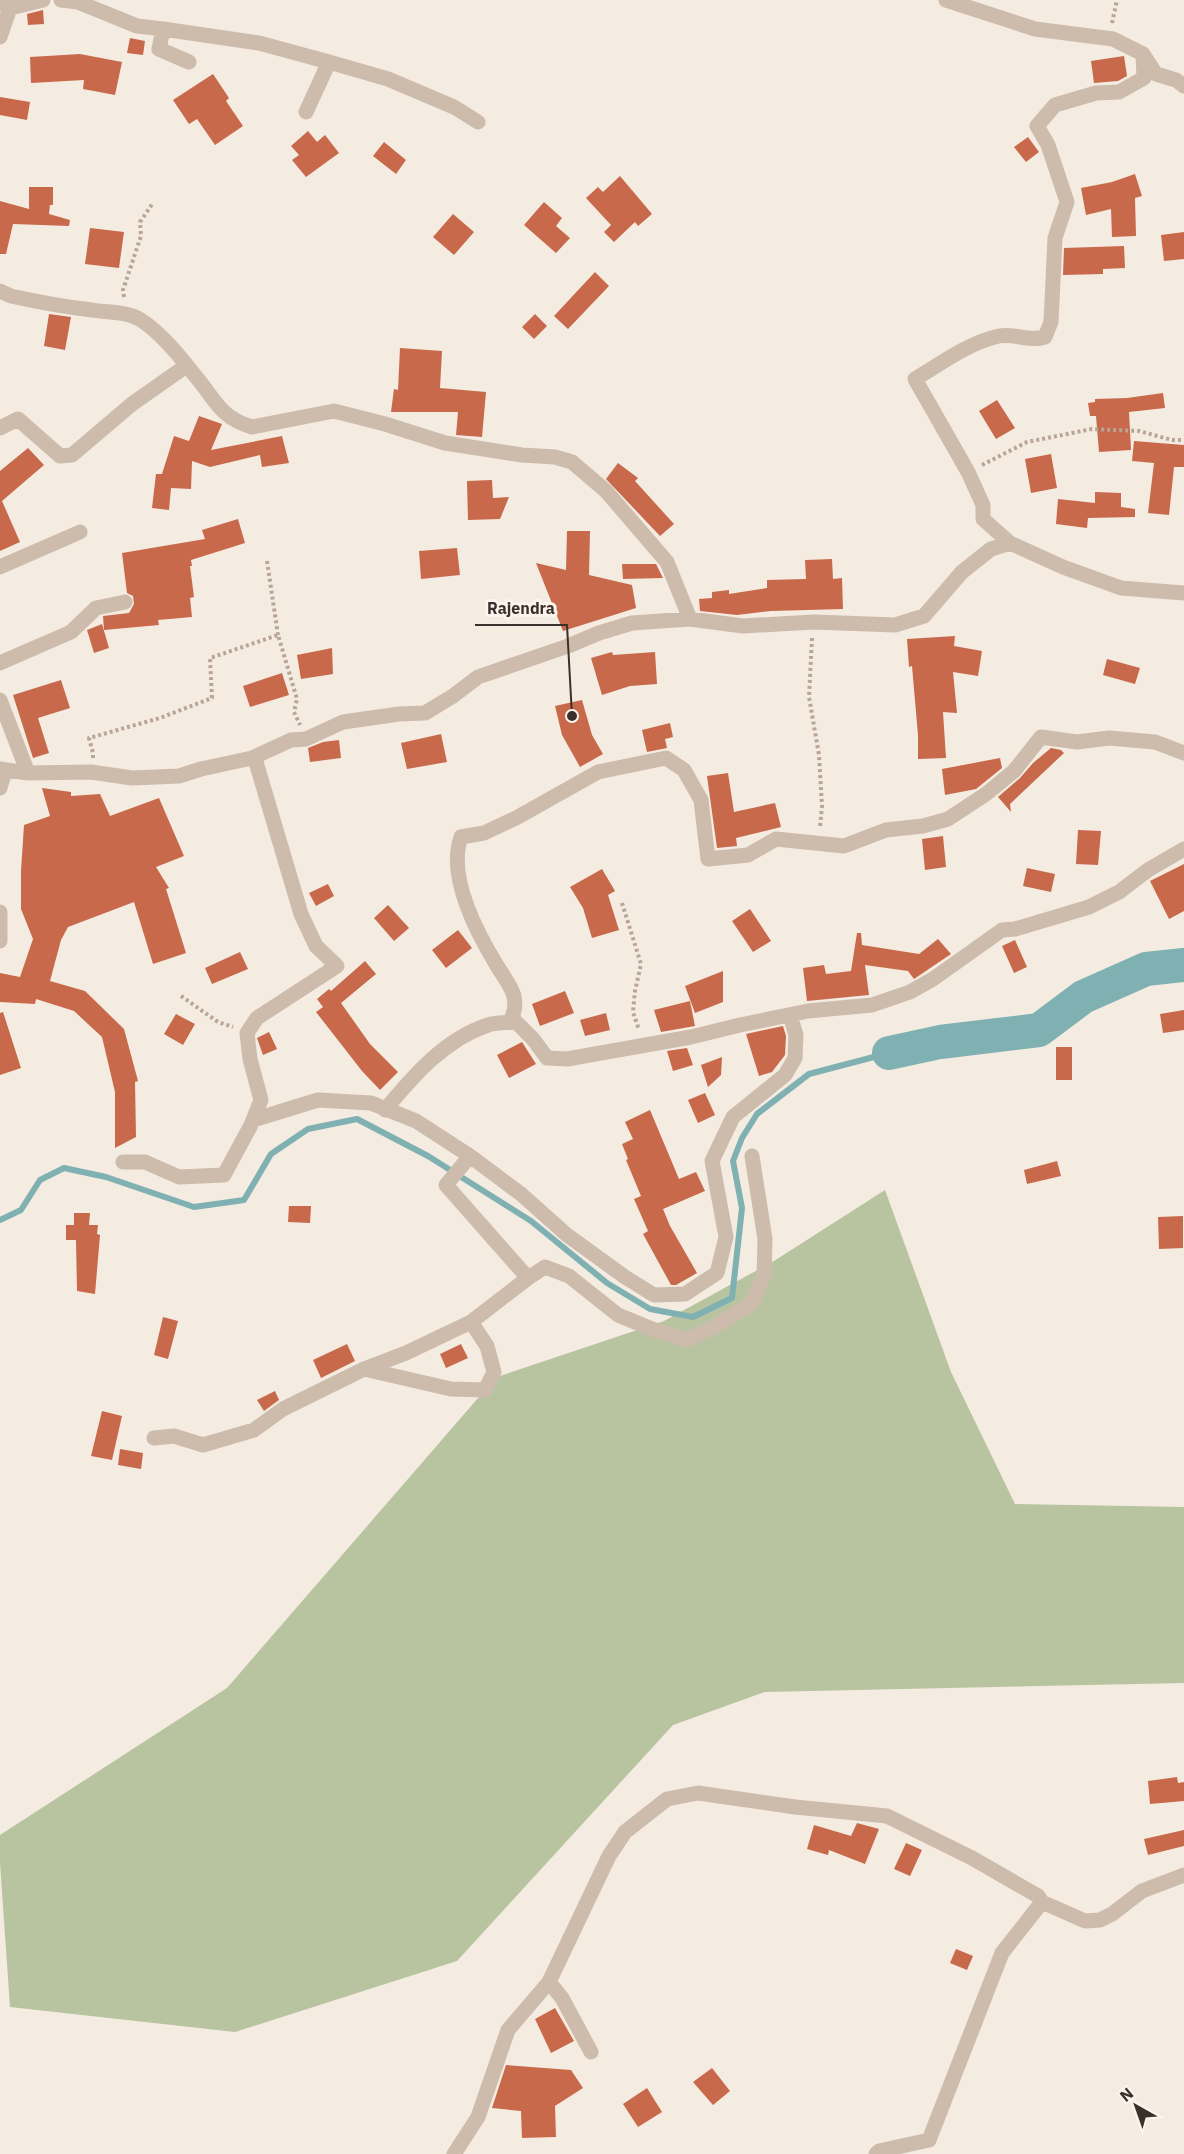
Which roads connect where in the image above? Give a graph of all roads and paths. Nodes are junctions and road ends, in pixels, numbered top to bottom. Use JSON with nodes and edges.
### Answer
{"nodes":[{"id":1,"x":43,"y":0,"type":"edge"},
{"id":2,"x":60,"y":0,"type":"edge"},
{"id":3,"x":946,"y":0,"type":"edge"},
{"id":4,"x":1117,"y":0,"type":"edge"},
{"id":5,"x":5,"y":6,"type":"edge"},
{"id":6,"x":163,"y":29,"type":"junction"},
{"id":7,"x":0,"y":37,"type":"edge"},
{"id":8,"x":1108,"y":39,"type":"junction"},
{"id":9,"x":1143,"y":54,"type":"junction"},
{"id":10,"x":189,"y":62,"type":"dead end"},
{"id":11,"x":329,"y":62,"type":"junction"},
{"id":12,"x":1184,"y":86,"type":"edge"},
{"id":13,"x":306,"y":112,"type":"dead end"},
{"id":14,"x":478,"y":122,"type":"dead end"},
{"id":15,"x":153,"y":202,"type":"dead end"},
{"id":16,"x":0,"y":291,"type":"edge"},
{"id":17,"x":126,"y":314,"type":"junction"},
{"id":18,"x":186,"y":366,"type":"junction"},
{"id":19,"x":0,"y":428,"type":"edge"},
{"id":20,"x":1184,"y":440,"type":"edge"},
{"id":21,"x":968,"y":472,"type":"junction"},
{"id":22,"x":80,"y":532,"type":"dead end"},
{"id":23,"x":1010,"y":543,"type":"junction"},
{"id":24,"x":267,"y":561,"type":"dead end"},
{"id":25,"x":0,"y":567,"type":"edge"},
{"id":26,"x":1184,"y":593,"type":"edge"},
{"id":27,"x":125,"y":602,"type":"dead end"},
{"id":28,"x":690,"y":618,"type":"junction"},
{"id":29,"x":814,"y":622,"type":"junction"},
{"id":30,"x":278,"y":635,"type":"junction"},
{"id":31,"x":0,"y":663,"type":"edge"},
{"id":32,"x":0,"y":700,"type":"edge"},
{"id":33,"x":306,"y":739,"type":"junction"},
{"id":34,"x":1184,"y":753,"type":"edge"},
{"id":35,"x":252,"y":758,"type":"junction"},
{"id":36,"x":2,"y":770,"type":"edge"},
{"id":37,"x":28,"y":772,"type":"junction"},
{"id":38,"x":91,"y":772,"type":"junction"},
{"id":39,"x":0,"y":788,"type":"edge"},
{"id":40,"x":819,"y":843,"type":"junction"},
{"id":41,"x":1184,"y":849,"type":"edge"},
{"id":42,"x":622,"y":903,"type":"dead end"},
{"id":43,"x":0,"y":912,"type":"edge"},
{"id":44,"x":0,"y":941,"type":"edge"},
{"id":45,"x":181,"y":996,"type":"dead end"},
{"id":46,"x":790,"y":1015,"type":"junction"},
{"id":47,"x":510,"y":1022,"type":"junction"},
{"id":48,"x":247,"y":1033,"type":"junction"},
{"id":49,"x":645,"y":1045,"type":"junction"},
{"id":50,"x":385,"y":1110,"type":"junction"},
{"id":51,"x":253,"y":1120,"type":"junction"},
{"id":52,"x":470,"y":1156,"type":"junction"},
{"id":53,"x":752,"y":1156,"type":"dead end"},
{"id":54,"x":123,"y":1162,"type":"dead end"},
{"id":55,"x":528,"y":1278,"type":"junction"},
{"id":56,"x":471,"y":1322,"type":"junction"},
{"id":57,"x":364,"y":1369,"type":"junction"},
{"id":58,"x":154,"y":1438,"type":"dead end"},
{"id":59,"x":1184,"y":1875,"type":"edge"},
{"id":60,"x":1042,"y":1902,"type":"junction"},
{"id":61,"x":549,"y":1982,"type":"junction"},
{"id":62,"x":591,"y":2052,"type":"dead end"},
{"id":63,"x":454,"y":2154,"type":"edge"},
{"id":64,"x":876,"y":2154,"type":"edge"}],
"edges":[{"from":1,"to":5,"type":"street"},
{"from":2,"to":6,"type":"street"},
{"from":3,"to":8,"type":"street"},
{"from":4,"to":8,"type":"path"},
{"from":5,"to":7,"type":"street"},
{"from":6,"to":10,"type":"street"},
{"from":6,"to":11,"type":"street"},
{"from":8,"to":9,"type":"street"},
{"from":9,"to":12,"type":"street"},
{"from":9,"to":21,"type":"street"},
{"from":11,"to":13,"type":"street"},
{"from":11,"to":14,"type":"street"},
{"from":15,"to":17,"type":"path"},
{"from":16,"to":17,"type":"street"},
{"from":17,"to":18,"type":"street"},
{"from":18,"to":19,"type":"street"},
{"from":18,"to":28,"type":"street"},
{"from":20,"to":21,"type":"path"},
{"from":21,"to":23,"type":"street"},
{"from":22,"to":25,"type":"street"},
{"from":23,"to":26,"type":"street"},
{"from":23,"to":29,"type":"street"},
{"from":24,"to":30,"type":"path"},
{"from":27,"to":31,"type":"street"},
{"from":28,"to":29,"type":"street"},
{"from":28,"to":33,"type":"street"},
{"from":29,"to":40,"type":"path"},
{"from":30,"to":33,"type":"path"},
{"from":30,"to":38,"type":"path"},
{"from":32,"to":37,"type":"street"},
{"from":33,"to":35,"type":"street"},
{"from":34,"to":40,"type":"street"},
{"from":35,"to":38,"type":"street"},
{"from":35,"to":48,"type":"street"},
{"from":36,"to":37,"type":"street"},
{"from":36,"to":39,"type":"street"},
{"from":37,"to":38,"type":"street"},
{"from":40,"to":47,"type":"street"},
{"from":41,"to":46,"type":"street"},
{"from":42,"to":49,"type":"path"},
{"from":43,"to":44,"type":"street"},
{"from":45,"to":48,"type":"path"},
{"from":46,"to":49,"type":"street"},
{"from":46,"to":52,"type":"street"},
{"from":47,"to":49,"type":"street"},
{"from":47,"to":50,"type":"street"},
{"from":48,"to":51,"type":"street"},
{"from":50,"to":51,"type":"street"},
{"from":50,"to":52,"type":"street"},
{"from":51,"to":54,"type":"street"},
{"from":52,"to":55,"type":"street"},
{"from":53,"to":55,"type":"street"},
{"from":55,"to":56,"type":"street"},
{"from":56,"to":57,"type":"street"},
{"from":56,"to":57,"type":"street"},
{"from":57,"to":58,"type":"street"},
{"from":59,"to":60,"type":"street"},
{"from":60,"to":61,"type":"street"},
{"from":60,"to":64,"type":"street"},
{"from":61,"to":62,"type":"street"},
{"from":61,"to":63,"type":"street"}]}
